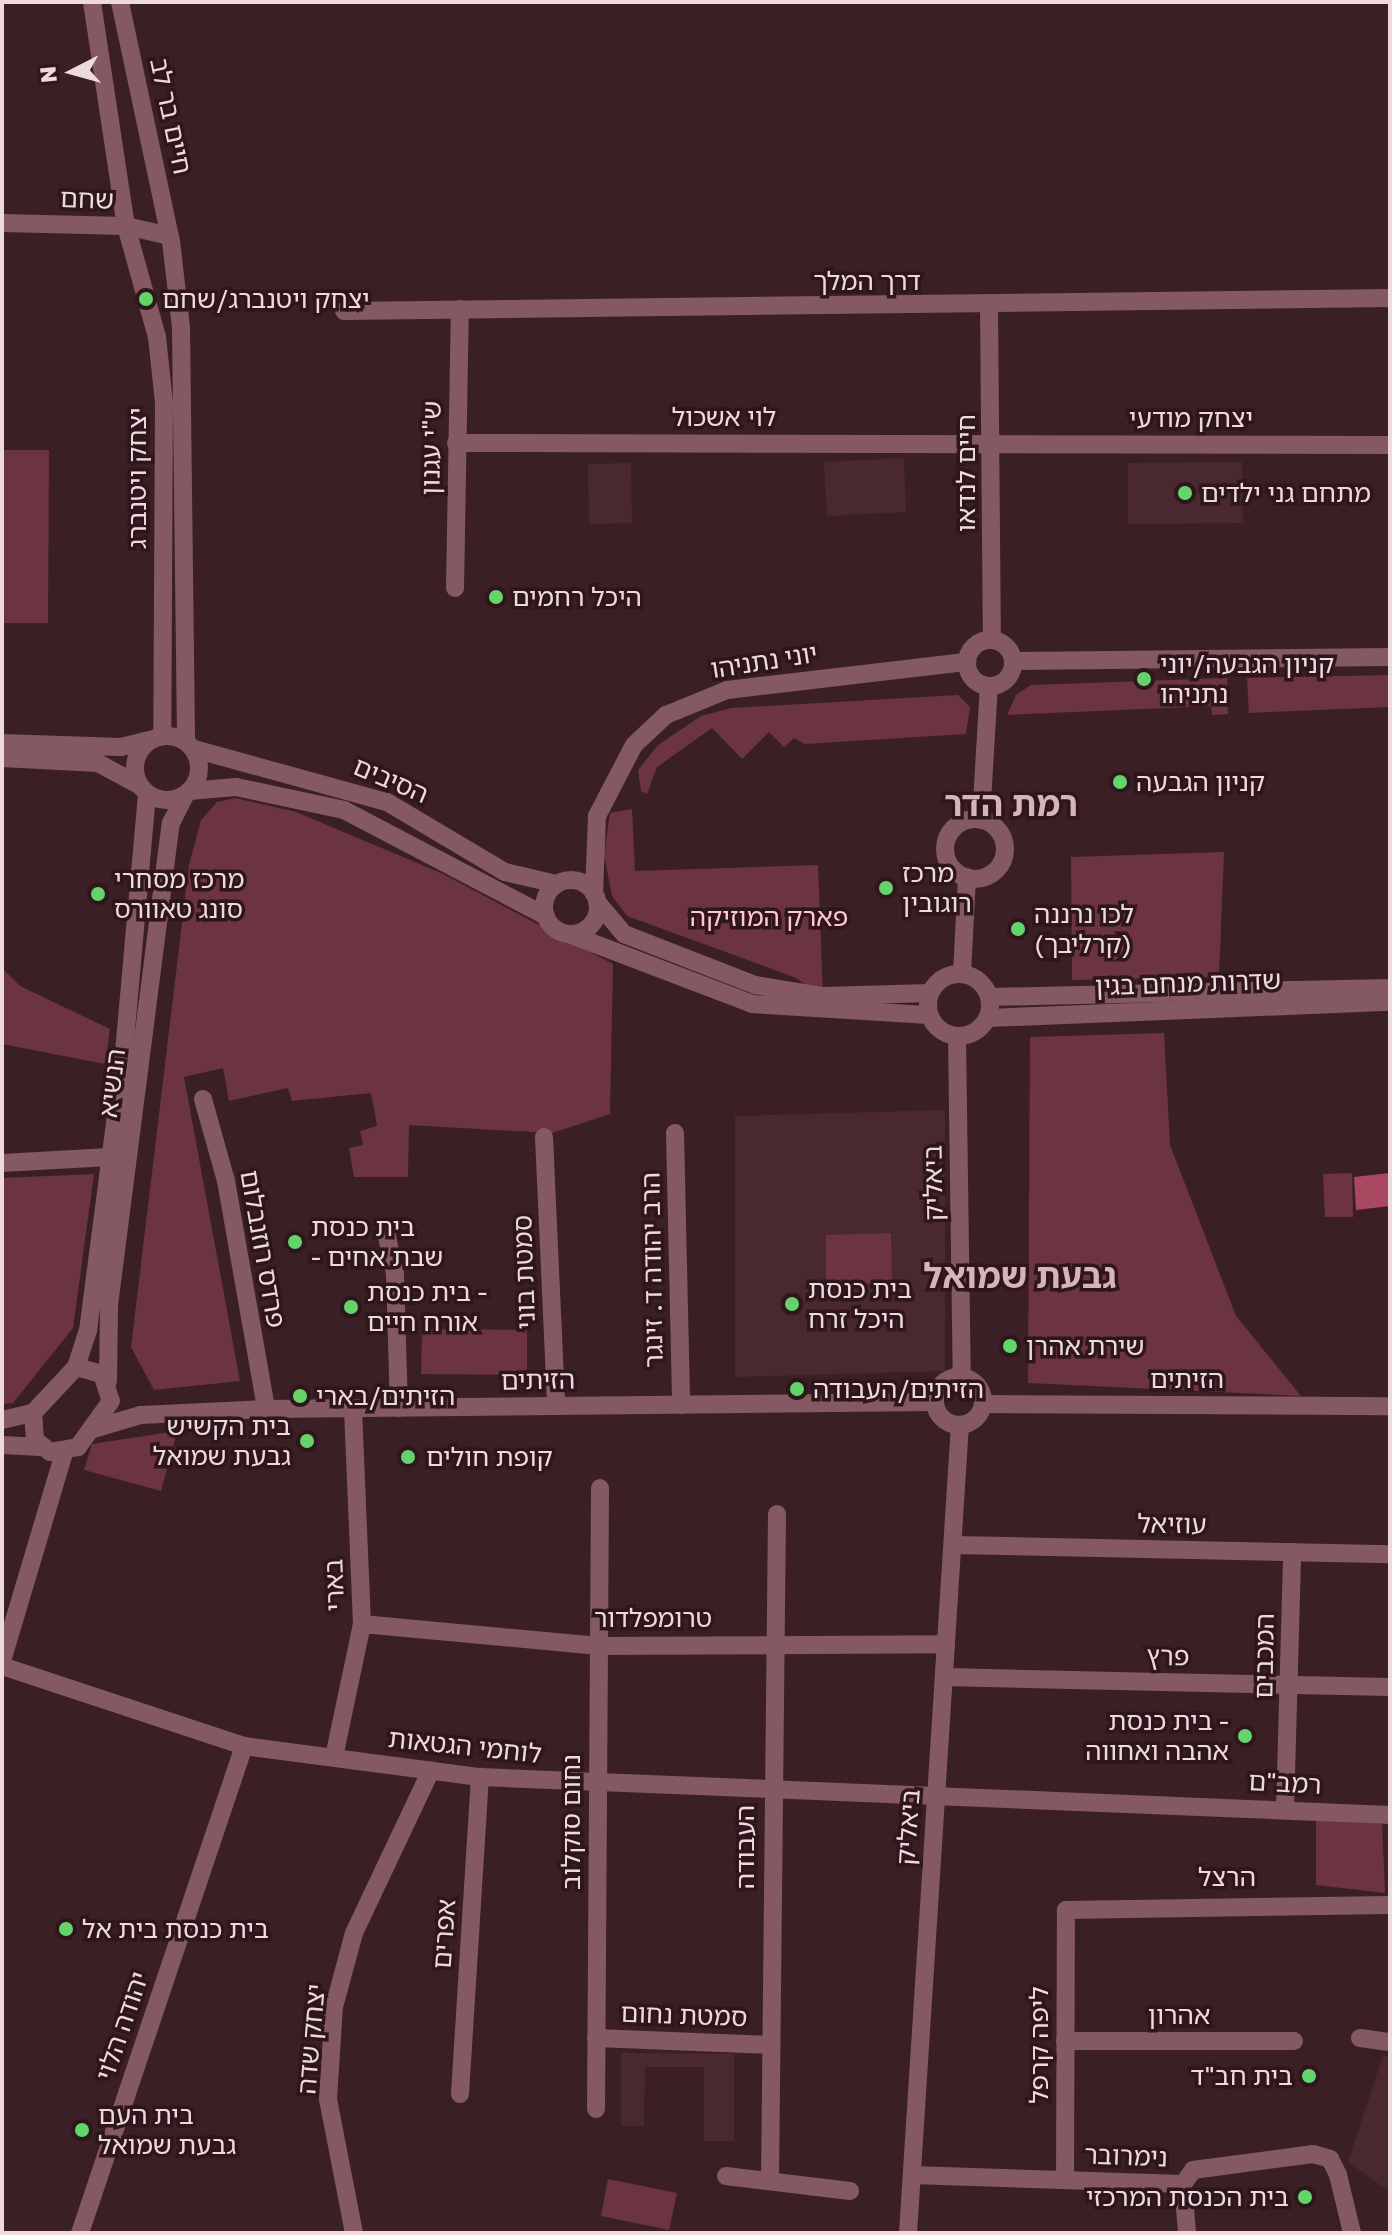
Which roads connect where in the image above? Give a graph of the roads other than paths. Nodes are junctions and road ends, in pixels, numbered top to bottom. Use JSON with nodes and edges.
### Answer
{"nodes":[{"id":1,"x":92,"y":2,"type":"edge"},
{"id":2,"x":120,"y":2,"type":"edge"},
{"id":3,"x":2,"y":223,"type":"edge"},
{"id":4,"x":126,"y":226,"type":"junction"},
{"id":5,"x":170,"y":239,"type":"junction"},
{"id":6,"x":1390,"y":298,"type":"edge"},
{"id":7,"x":989,"y":306,"type":"junction"},
{"id":8,"x":460,"y":309,"type":"junction"},
{"id":9,"x":344,"y":311,"type":"dead end"},
{"id":10,"x":456,"y":443,"type":"junction"},
{"id":11,"x":992,"y":443,"type":"junction"},
{"id":12,"x":1390,"y":445,"type":"edge"},
{"id":13,"x":455,"y":588,"type":"dead end"},
{"id":14,"x":992,"y":640,"type":"junction"},
{"id":15,"x":1390,"y":657,"type":"edge"},
{"id":16,"x":1013,"y":661,"type":"junction"},
{"id":17,"x":967,"y":662,"type":"junction"},
{"id":18,"x":989,"y":686,"type":"junction"},
{"id":19,"x":157,"y":737,"type":"junction"},
{"id":20,"x":2,"y":743,"type":"edge"},
{"id":21,"x":190,"y":745,"type":"junction"},
{"id":22,"x":2,"y":758,"type":"edge"},
{"id":23,"x":143,"y":790,"type":"junction"},
{"id":24,"x":187,"y":793,"type":"junction"},
{"id":25,"x":981,"y":819,"type":"junction"},
{"id":26,"x":593,"y":833,"type":"junction"},
{"id":27,"x":967,"y":877,"type":"junction"},
{"id":28,"x":562,"y":882,"type":"junction"},
{"id":29,"x":596,"y":898,"type":"junction"},
{"id":30,"x":546,"y":916,"type":"junction"},
{"id":31,"x":569,"y":934,"type":"junction"},
{"id":32,"x":962,"y":973,"type":"junction"},
{"id":33,"x":1390,"y":988,"type":"edge"},
{"id":34,"x":930,"y":993,"type":"junction"},
{"id":35,"x":989,"y":997,"type":"junction"},
{"id":36,"x":1390,"y":1002,"type":"edge"},
{"id":37,"x":929,"y":1015,"type":"junction"},
{"id":38,"x":988,"y":1018,"type":"junction"},
{"id":39,"x":957,"y":1036,"type":"junction"},
{"id":40,"x":203,"y":1099,"type":"dead end"},
{"id":41,"x":675,"y":1133,"type":"dead end"},
{"id":42,"x":544,"y":1137,"type":"dead end"},
{"id":43,"x":110,"y":1157,"type":"junction"},
{"id":44,"x":2,"y":1163,"type":"edge"},
{"id":45,"x":386,"y":1232,"type":"dead end"},
{"id":46,"x":76,"y":1367,"type":"junction"},
{"id":47,"x":962,"y":1377,"type":"junction"},
{"id":48,"x":108,"y":1381,"type":"junction"},
{"id":49,"x":111,"y":1401,"type":"junction"},
{"id":50,"x":935,"y":1402,"type":"junction"},
{"id":51,"x":983,"y":1404,"type":"junction"},
{"id":52,"x":681,"y":1405,"type":"junction"},
{"id":53,"x":556,"y":1406,"type":"junction"},
{"id":54,"x":1390,"y":1406,"type":"edge"},
{"id":55,"x":353,"y":1408,"type":"junction"},
{"id":56,"x":399,"y":1408,"type":"junction"},
{"id":57,"x":266,"y":1409,"type":"junction"},
{"id":58,"x":33,"y":1413,"type":"junction"},
{"id":59,"x":141,"y":1415,"type":"junction"},
{"id":60,"x":2,"y":1420,"type":"edge"},
{"id":61,"x":960,"y":1425,"type":"junction"},
{"id":62,"x":93,"y":1429,"type":"junction"},
{"id":63,"x":2,"y":1445,"type":"edge"},
{"id":64,"x":41,"y":1447,"type":"junction"},
{"id":65,"x":64,"y":1453,"type":"junction"},
{"id":66,"x":600,"y":1488,"type":"dead end"},
{"id":67,"x":777,"y":1514,"type":"dead end"},
{"id":68,"x":953,"y":1545,"type":"junction"},
{"id":69,"x":1292,"y":1552,"type":"junction"},
{"id":70,"x":1390,"y":1554,"type":"edge"},
{"id":71,"x":362,"y":1624,"type":"junction"},
{"id":72,"x":773,"y":1642,"type":"junction"},
{"id":73,"x":946,"y":1644,"type":"junction"},
{"id":74,"x":599,"y":1646,"type":"junction"},
{"id":75,"x":2,"y":1663,"type":"edge"},
{"id":76,"x":944,"y":1677,"type":"junction"},
{"id":77,"x":1290,"y":1685,"type":"junction"},
{"id":78,"x":1390,"y":1687,"type":"edge"},
{"id":79,"x":244,"y":1746,"type":"junction"},
{"id":80,"x":334,"y":1757,"type":"junction"},
{"id":81,"x":431,"y":1770,"type":"junction"},
{"id":82,"x":480,"y":1777,"type":"junction"},
{"id":83,"x":598,"y":1783,"type":"junction"},
{"id":84,"x":771,"y":1790,"type":"junction"},
{"id":85,"x":937,"y":1792,"type":"junction"},
{"id":86,"x":1285,"y":1810,"type":"junction"},
{"id":87,"x":1390,"y":1815,"type":"edge"},
{"id":88,"x":1390,"y":1905,"type":"edge"},
{"id":89,"x":1066,"y":1910,"type":"joint"},
{"id":90,"x":596,"y":2038,"type":"junction"},
{"id":91,"x":1360,"y":2038,"type":"dead end"},
{"id":92,"x":1065,"y":2041,"type":"junction"},
{"id":93,"x":1294,"y":2041,"type":"dead end"},
{"id":94,"x":1390,"y":2042,"type":"edge"},
{"id":95,"x":770,"y":2045,"type":"junction"},
{"id":96,"x":460,"y":2094,"type":"dead end"},
{"id":97,"x":596,"y":2109,"type":"dead end"},
{"id":98,"x":912,"y":2175,"type":"junction"},
{"id":99,"x":726,"y":2176,"type":"dead end"},
{"id":100,"x":1065,"y":2180,"type":"junction"},
{"id":101,"x":770,"y":2181,"type":"junction"},
{"id":102,"x":1183,"y":2184,"type":"junction"},
{"id":103,"x":850,"y":2191,"type":"dead end"},
{"id":104,"x":80,"y":2233,"type":"edge"},
{"id":105,"x":354,"y":2233,"type":"edge"},
{"id":106,"x":908,"y":2233,"type":"edge"},
{"id":107,"x":1187,"y":2233,"type":"edge"},
{"id":108,"x":1352,"y":2233,"type":"edge"}],
"edges":[{"from":1,"to":4,"type":"street"},
{"from":2,"to":5,"type":"street","name":"חיים בר לב"},
{"from":3,"to":4,"type":"street","name":"שחם"},
{"from":4,"to":5,"type":"street","name":"שחם"},
{"from":4,"to":19,"type":"street","name":"יצחק ויטנברג"},
{"from":5,"to":21,"type":"street","name":"חיים בר לב"},
{"from":6,"to":7,"type":"street","name":"דרך המלך"},
{"from":7,"to":8,"type":"street","name":"דרך המלך"},
{"from":7,"to":11,"type":"street","name":"חיים לנדאו"},
{"from":8,"to":9,"type":"street","name":"דרך המלך"},
{"from":8,"to":10,"type":"street","name":"ש\"י עגנון"},
{"from":10,"to":11,"type":"street","name":"לוי אשכול"},
{"from":10,"to":13,"type":"street","name":"ש\"י עגנון"},
{"from":11,"to":12,"type":"street","name":"יצחק מודעי"},
{"from":11,"to":14,"type":"street","name":"חיים לנדאו"},
{"from":14,"to":16,"type":"street"},
{"from":14,"to":17,"type":"street"},
{"from":15,"to":16,"type":"street"},
{"from":16,"to":18,"type":"street"},
{"from":17,"to":18,"type":"street"},
{"from":17,"to":26,"type":"street","name":"יוני נתניהו"},
{"from":18,"to":25,"type":"street"},
{"from":19,"to":20,"type":"street"},
{"from":19,"to":21,"type":"street"},
{"from":19,"to":23,"type":"street"},
{"from":21,"to":24,"type":"street"},
{"from":21,"to":28,"type":"street","name":"הסיבים"},
{"from":22,"to":23,"type":"street"},
{"from":23,"to":24,"type":"street"},
{"from":23,"to":43,"type":"street","name":"הנשיא"},
{"from":24,"to":30,"type":"street","name":"הסיבים"},
{"from":24,"to":48,"type":"street","name":"הנשיא"},
{"from":25,"to":27,"type":"street"},
{"from":25,"to":27,"type":"street"},
{"from":26,"to":28,"type":"street","name":"יוני נתניהו"},
{"from":26,"to":29,"type":"street","name":"יוני נתניהו"},
{"from":27,"to":32,"type":"street"},
{"from":28,"to":29,"type":"street"},
{"from":28,"to":30,"type":"street"},
{"from":29,"to":31,"type":"street"},
{"from":29,"to":34,"type":"street"},
{"from":30,"to":31,"type":"street"},
{"from":31,"to":37,"type":"street"},
{"from":32,"to":34,"type":"street"},
{"from":32,"to":35,"type":"street"},
{"from":33,"to":35,"type":"street","name":"שדרות מנחם בגין"},
{"from":34,"to":37,"type":"street"},
{"from":35,"to":38,"type":"street"},
{"from":36,"to":38,"type":"street","name":"שדרות מנחם בגין"},
{"from":37,"to":39,"type":"street"},
{"from":38,"to":39,"type":"street"},
{"from":39,"to":47,"type":"street","name":"ביאליק"},
{"from":40,"to":57,"type":"street","name":"פרדס רוזנבלום"},
{"from":41,"to":52,"type":"street","name":"הרב יהודה ד. זינגר"},
{"from":42,"to":53,"type":"street","name":"סמטת בוני"},
{"from":43,"to":44,"type":"street"},
{"from":43,"to":46,"type":"street","name":"הנשיא"},
{"from":45,"to":56,"type":"street"},
{"from":46,"to":48,"type":"street"},
{"from":46,"to":58,"type":"street"},
{"from":47,"to":50,"type":"street"},
{"from":47,"to":51,"type":"street"},
{"from":48,"to":49,"type":"street"},
{"from":49,"to":59,"type":"street","name":"הזיתים"},
{"from":49,"to":62,"type":"street"},
{"from":50,"to":52,"type":"street","name":"הזיתים"},
{"from":50,"to":61,"type":"street"},
{"from":51,"to":54,"type":"street","name":"הזיתים"},
{"from":51,"to":61,"type":"street"},
{"from":52,"to":53,"type":"street","name":"הזיתים"},
{"from":53,"to":56,"type":"street","name":"הזיתים"},
{"from":55,"to":56,"type":"street","name":"הזיתים"},
{"from":55,"to":57,"type":"street","name":"הזיתים"},
{"from":55,"to":71,"type":"street","name":"בארי"},
{"from":57,"to":59,"type":"street","name":"הזיתים"},
{"from":58,"to":60,"type":"street"},
{"from":58,"to":64,"type":"street"},
{"from":59,"to":62,"type":"street","name":"הזיתים"},
{"from":61,"to":68,"type":"street","name":"ביאליק"},
{"from":62,"to":65,"type":"street"},
{"from":63,"to":64,"type":"street"},
{"from":64,"to":65,"type":"street"},
{"from":65,"to":75,"type":"street"},
{"from":66,"to":74,"type":"street","name":"נחום סוקלוב"},
{"from":67,"to":72,"type":"street","name":"העבודה"},
{"from":68,"to":69,"type":"street","name":"עוזיאל"},
{"from":68,"to":73,"type":"street","name":"ביאליק"},
{"from":69,"to":70,"type":"street","name":"עוזיאל"},
{"from":69,"to":77,"type":"street","name":"המכבים"},
{"from":71,"to":74,"type":"street","name":"טרומפלדור"},
{"from":71,"to":80,"type":"street","name":"בארי"},
{"from":72,"to":73,"type":"street","name":"טרומפלדור"},
{"from":72,"to":74,"type":"street","name":"טרומפלדור"},
{"from":72,"to":84,"type":"street","name":"העבודה"},
{"from":73,"to":76,"type":"street","name":"ביאליק"},
{"from":74,"to":83,"type":"street","name":"נחום סוקלוב"},
{"from":75,"to":79,"type":"street","name":"לוחמי הגטאות"},
{"from":76,"to":77,"type":"street","name":"פרץ"},
{"from":76,"to":85,"type":"street","name":"ביאליק"},
{"from":77,"to":78,"type":"street","name":"פרץ"},
{"from":77,"to":86,"type":"street","name":"המכבים"},
{"from":79,"to":80,"type":"street","name":"לוחמי הגטאות"},
{"from":79,"to":104,"type":"street","name":"יהודה הלוי"},
{"from":80,"to":81,"type":"street","name":"לוחמי הגטאות"},
{"from":81,"to":82,"type":"street","name":"לוחמי הגטאות"},
{"from":81,"to":105,"type":"street","name":"יצחק שדה"},
{"from":82,"to":83,"type":"street","name":"לוחמי הגטאות"},
{"from":82,"to":96,"type":"street","name":"אפרים"},
{"from":83,"to":84,"type":"street","name":"לוחמי הגטאות"},
{"from":83,"to":90,"type":"street","name":"נחום סוקלוב"},
{"from":84,"to":85,"type":"street","name":"לוחמי הגטאות"},
{"from":84,"to":95,"type":"street","name":"העבודה"},
{"from":85,"to":86,"type":"street","name":"רמב\"ם"},
{"from":85,"to":98,"type":"street","name":"ביאליק"},
{"from":86,"to":87,"type":"street","name":"רמב\"ם"},
{"from":88,"to":89,"type":"street","name":"הרצל"},
{"from":89,"to":92,"type":"street","name":"ליפה קרפל"},
{"from":90,"to":95,"type":"street","name":"סמטת נחום"},
{"from":90,"to":97,"type":"street","name":"נחום סוקלוב"},
{"from":91,"to":94,"type":"street"},
{"from":92,"to":93,"type":"street","name":"אהרון"},
{"from":92,"to":100,"type":"street","name":"ליפה קרפל"},
{"from":95,"to":101,"type":"street","name":"העבודה"},
{"from":98,"to":100,"type":"street","name":"נימרובר"},
{"from":98,"to":106,"type":"street","name":"ביאליק"},
{"from":99,"to":101,"type":"street"},
{"from":100,"to":102,"type":"street","name":"נימרובר"},
{"from":101,"to":103,"type":"street"},
{"from":102,"to":107,"type":"street"},
{"from":102,"to":108,"type":"street","name":"נימרובר"}]}
